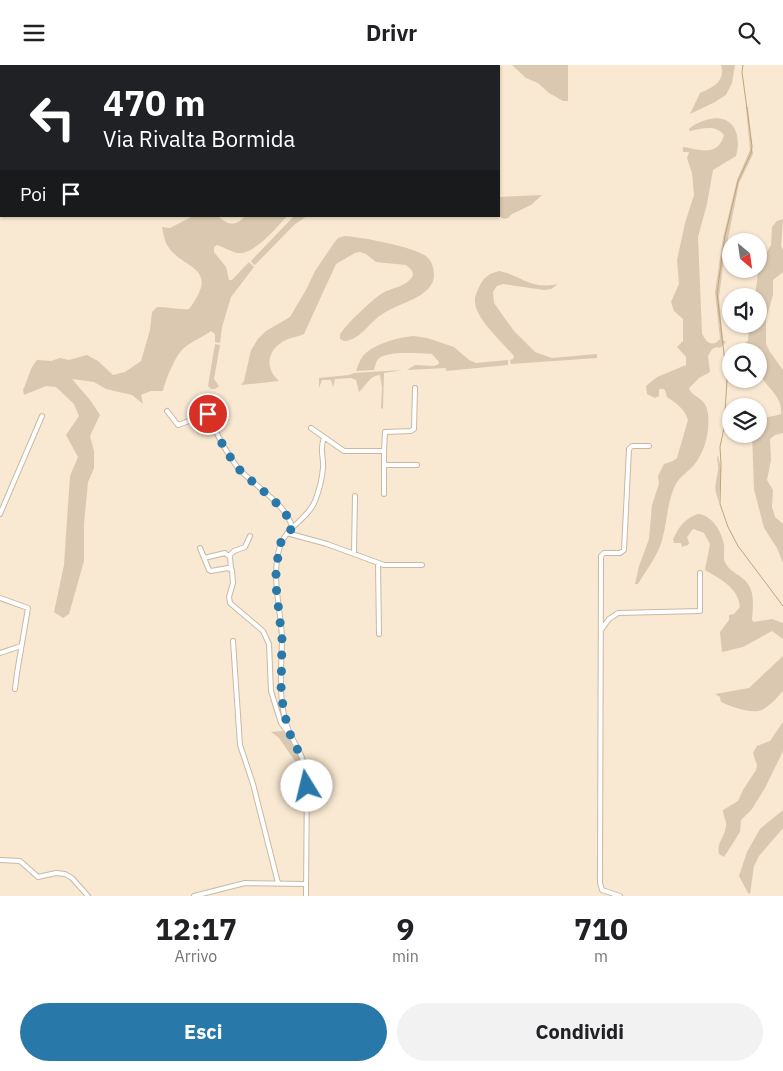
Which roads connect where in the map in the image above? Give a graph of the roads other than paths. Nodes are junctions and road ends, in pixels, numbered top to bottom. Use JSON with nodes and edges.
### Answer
{"nodes":[{"id":1,"x":415,"y":388,"type":"dead end"},
{"id":2,"x":167,"y":411,"type":"dead end"},
{"id":3,"x":42,"y":416,"type":"dead end"},
{"id":4,"x":311,"y":428,"type":"dead end"},
{"id":5,"x":324,"y":438,"type":"junction"},
{"id":6,"x":649,"y":446,"type":"dead end"},
{"id":7,"x":384,"y":451,"type":"junction"},
{"id":8,"x":384,"y":465,"type":"junction"},
{"id":9,"x":417,"y":465,"type":"dead end"},
{"id":10,"x":384,"y":494,"type":"dead end"},
{"id":11,"x":355,"y":496,"type":"dead end"},
{"id":12,"x":0,"y":514,"type":"edge"},
{"id":13,"x":292,"y":528,"type":"junction"},
{"id":14,"x":288,"y":533,"type":"junction"},
{"id":15,"x":250,"y":536,"type":"dead end"},
{"id":16,"x":200,"y":548,"type":"dead end"},
{"id":17,"x":354,"y":554,"type":"junction"},
{"id":18,"x":229,"y":556,"type":"junction"},
{"id":19,"x":204,"y":557,"type":"junction"},
{"id":20,"x":378,"y":563,"type":"junction"},
{"id":21,"x":422,"y":565,"type":"dead end"},
{"id":22,"x":231,"y":569,"type":"junction"},
{"id":23,"x":700,"y":573,"type":"dead end"},
{"id":24,"x":0,"y":599,"type":"edge"},
{"id":25,"x":601,"y":630,"type":"junction"},
{"id":26,"x":379,"y":634,"type":"dead end"},
{"id":27,"x":233,"y":641,"type":"dead end"},
{"id":28,"x":21,"y":646,"type":"junction"},
{"id":29,"x":0,"y":653,"type":"edge"},
{"id":30,"x":15,"y":689,"type":"dead end"},
{"id":31,"x":289,"y":733,"type":"junction"},
{"id":32,"x":0,"y":859,"type":"edge"},
{"id":33,"x":278,"y":883,"type":"junction"},
{"id":34,"x":306,"y":884,"type":"junction"},
{"id":35,"x":88,"y":896,"type":"edge"},
{"id":36,"x":194,"y":896,"type":"edge"},
{"id":37,"x":306,"y":896,"type":"edge"},
{"id":38,"x":620,"y":896,"type":"edge"}],
"edges":[{"from":1,"to":7,"type":"street"},
{"from":2,"to":13,"type":"street"},
{"from":3,"to":12,"type":"street"},
{"from":4,"to":5,"type":"street"},
{"from":5,"to":7,"type":"street"},
{"from":5,"to":13,"type":"street"},
{"from":6,"to":25,"type":"street"},
{"from":7,"to":8,"type":"street"},
{"from":8,"to":9,"type":"street"},
{"from":8,"to":10,"type":"street"},
{"from":11,"to":17,"type":"street"},
{"from":13,"to":14,"type":"street"},
{"from":14,"to":17,"type":"street"},
{"from":14,"to":31,"type":"street"},
{"from":15,"to":18,"type":"street"},
{"from":16,"to":19,"type":"street"},
{"from":17,"to":20,"type":"street"},
{"from":18,"to":19,"type":"street"},
{"from":18,"to":22,"type":"street"},
{"from":19,"to":22,"type":"street"},
{"from":20,"to":21,"type":"street"},
{"from":20,"to":26,"type":"street"},
{"from":22,"to":31,"type":"street"},
{"from":23,"to":25,"type":"street"},
{"from":24,"to":28,"type":"street"},
{"from":25,"to":38,"type":"street"},
{"from":27,"to":33,"type":"street"},
{"from":28,"to":29,"type":"street"},
{"from":28,"to":30,"type":"street"},
{"from":31,"to":34,"type":"street"},
{"from":32,"to":35,"type":"street"},
{"from":33,"to":34,"type":"street"},
{"from":33,"to":36,"type":"street"},
{"from":34,"to":37,"type":"street"}]}
